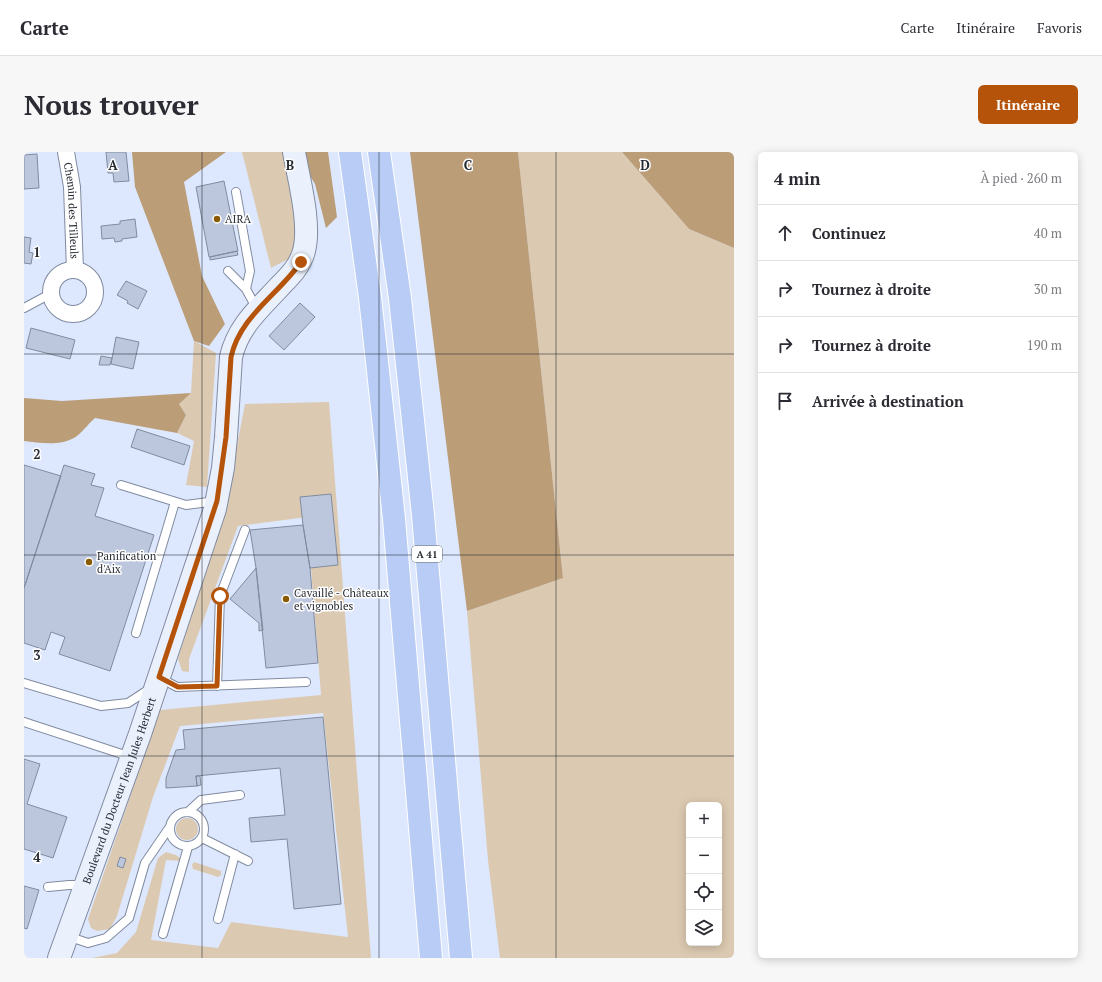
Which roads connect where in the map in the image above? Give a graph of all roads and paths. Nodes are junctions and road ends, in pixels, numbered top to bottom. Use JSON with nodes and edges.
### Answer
{"nodes":[{"id":1,"x":66,"y":152,"type":"edge"},
{"id":2,"x":294,"y":152,"type":"edge"},
{"id":3,"x":350,"y":152,"type":"edge"},
{"id":4,"x":379,"y":152,"type":"edge"},
{"id":5,"x":236,"y":192,"type":"dead end"},
{"id":6,"x":75,"y":270,"type":"junction"},
{"id":7,"x":228,"y":271,"type":"dead end"},
{"id":8,"x":246,"y":289,"type":"junction"},
{"id":9,"x":52,"y":293,"type":"junction"},
{"id":10,"x":24,"y":308,"type":"edge"},
{"id":11,"x":258,"y":310,"type":"junction"},
{"id":12,"x":122,"y":484,"type":"dead end"},
{"id":13,"x":217,"y":501,"type":"junction"},
{"id":14,"x":175,"y":502,"type":"junction"},
{"id":15,"x":245,"y":530,"type":"dead end"},
{"id":16,"x":136,"y":633,"type":"dead end"},
{"id":17,"x":158,"y":681,"type":"junction"},
{"id":18,"x":306,"y":682,"type":"dead end"},
{"id":19,"x":24,"y":683,"type":"edge"},
{"id":20,"x":217,"y":686,"type":"junction"},
{"id":21,"x":24,"y":722,"type":"edge"},
{"id":22,"x":132,"y":757,"type":"junction"},
{"id":23,"x":240,"y":795,"type":"dead end"},
{"id":24,"x":188,"y":812,"type":"junction"},
{"id":25,"x":169,"y":828,"type":"junction"},
{"id":26,"x":202,"y":838,"type":"junction"},
{"id":27,"x":188,"y":847,"type":"junction"},
{"id":28,"x":235,"y":854,"type":"junction"},
{"id":29,"x":248,"y":861,"type":"dead end"},
{"id":30,"x":85,"y":885,"type":"junction"},
{"id":31,"x":48,"y":887,"type":"dead end"},
{"id":32,"x":218,"y":919,"type":"dead end"},
{"id":33,"x":163,"y":934,"type":"dead end"},
{"id":34,"x":67,"y":936,"type":"junction"},
{"id":35,"x":59,"y":958,"type":"edge"},
{"id":36,"x":431,"y":958,"type":"edge"},
{"id":37,"x":461,"y":958,"type":"edge"}],
"edges":[{"from":1,"to":6,"type":"street","name":"Chemin des Tilleuls"},
{"from":2,"to":11,"type":"street","name":"Boulevard du Docteur Jean Jules Herbert"},
{"from":3,"to":36,"type":"highway","number":"A 41"},
{"from":4,"to":37,"type":"highway","number":"A 41"},
{"from":5,"to":8,"type":"lane"},
{"from":6,"to":9,"type":"street","name":"Chemin des Tilleuls"},
{"from":6,"to":9,"type":"street","name":"Chemin des Tilleuls"},
{"from":7,"to":8,"type":"lane"},
{"from":8,"to":11,"type":"lane"},
{"from":9,"to":10,"type":"lane"},
{"from":11,"to":13,"type":"street","name":"Boulevard du Docteur Jean Jules Herbert"},
{"from":12,"to":14,"type":"lane"},
{"from":13,"to":14,"type":"lane"},
{"from":13,"to":17,"type":"street","name":"Boulevard du Docteur Jean Jules Herbert"},
{"from":14,"to":16,"type":"lane"},
{"from":15,"to":20,"type":"lane"},
{"from":17,"to":19,"type":"lane"},
{"from":17,"to":20,"type":"lane"},
{"from":17,"to":22,"type":"street","name":"Boulevard du Docteur Jean Jules Herbert"},
{"from":18,"to":20,"type":"lane"},
{"from":21,"to":22,"type":"lane"},
{"from":22,"to":30,"type":"street","name":"Boulevard du Docteur Jean Jules Herbert"},
{"from":23,"to":24,"type":"lane"},
{"from":24,"to":25,"type":"lane"},
{"from":24,"to":26,"type":"lane"},
{"from":25,"to":27,"type":"lane"},
{"from":25,"to":34,"type":"lane"},
{"from":26,"to":27,"type":"lane"},
{"from":26,"to":28,"type":"lane"},
{"from":27,"to":33,"type":"lane"},
{"from":28,"to":29,"type":"lane"},
{"from":28,"to":32,"type":"lane"},
{"from":30,"to":31,"type":"lane"},
{"from":30,"to":34,"type":"street","name":"Boulevard du Docteur Jean Jules Herbert"},
{"from":34,"to":35,"type":"street","name":"Boulevard du Docteur Jean Jules Herbert"}]}
